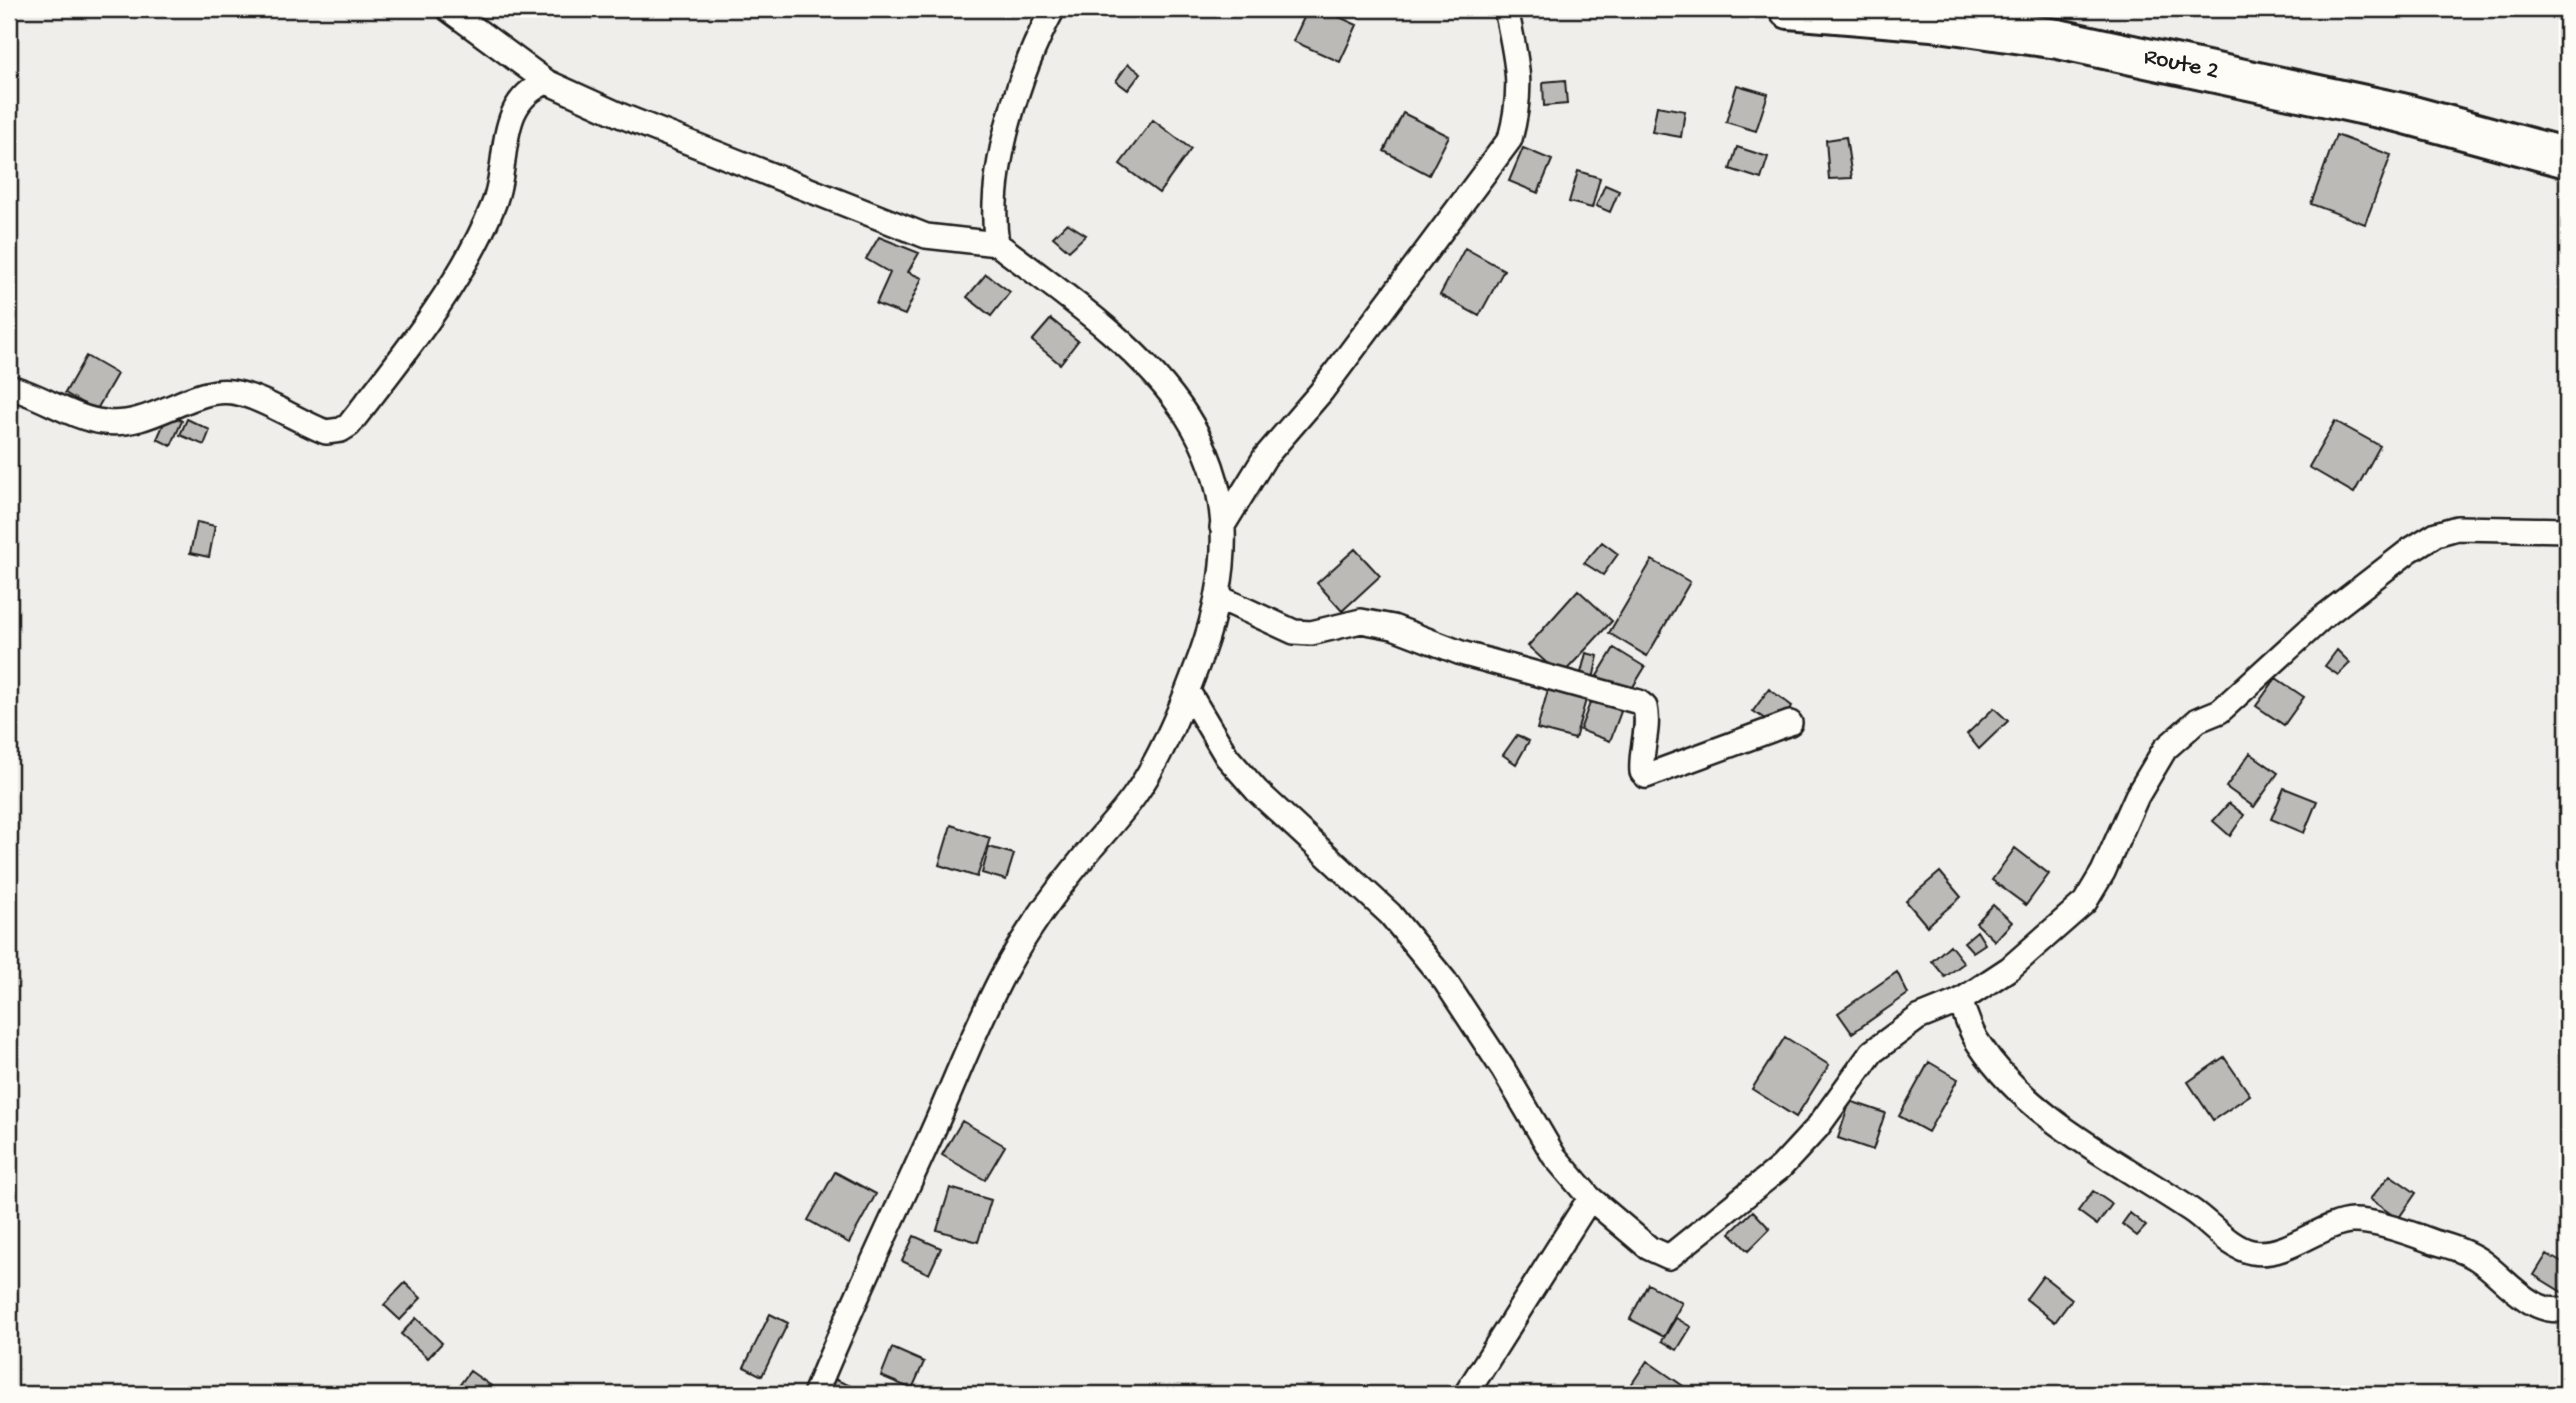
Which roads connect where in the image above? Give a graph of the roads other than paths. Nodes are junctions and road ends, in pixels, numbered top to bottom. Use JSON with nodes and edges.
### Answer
{"nodes":[{"id":1,"x":448,"y":9,"type":"edge"},
{"id":2,"x":1053,"y":9,"type":"edge"},
{"id":3,"x":1506,"y":9,"type":"edge"},
{"id":4,"x":1788,"y":9,"type":"edge"},
{"id":5,"x":547,"y":82,"type":"junction"},
{"id":6,"x":2567,"y":158,"type":"edge"},
{"id":7,"x":997,"y":244,"type":"junction"},
{"id":8,"x":9,"y":387,"type":"edge"},
{"id":9,"x":1222,"y":527,"type":"junction"},
{"id":10,"x":2567,"y":530,"type":"edge"},
{"id":11,"x":1218,"y":597,"type":"junction"},
{"id":12,"x":1189,"y":693,"type":"junction"},
{"id":13,"x":1790,"y":723,"type":"dead end"},
{"id":14,"x":1960,"y":1001,"type":"junction"},
{"id":15,"x":1590,"y":1198,"type":"junction"},
{"id":16,"x":2567,"y":1309,"type":"edge"},
{"id":17,"x":815,"y":1394,"type":"edge"},
{"id":18,"x":1466,"y":1394,"type":"edge"}],
"edges":[{"from":1,"to":5,"type":"street"},
{"from":2,"to":7,"type":"street"},
{"from":3,"to":9,"type":"street"},
{"from":4,"to":6,"type":"highway","name":"Route 2"},
{"from":5,"to":7,"type":"street"},
{"from":5,"to":8,"type":"street"},
{"from":7,"to":9,"type":"street"},
{"from":9,"to":11,"type":"street"},
{"from":10,"to":14,"type":"street"},
{"from":11,"to":12,"type":"street"},
{"from":11,"to":13,"type":"street"},
{"from":12,"to":15,"type":"street"},
{"from":12,"to":17,"type":"street"},
{"from":14,"to":15,"type":"street"},
{"from":14,"to":16,"type":"street"},
{"from":15,"to":18,"type":"street"}]}
